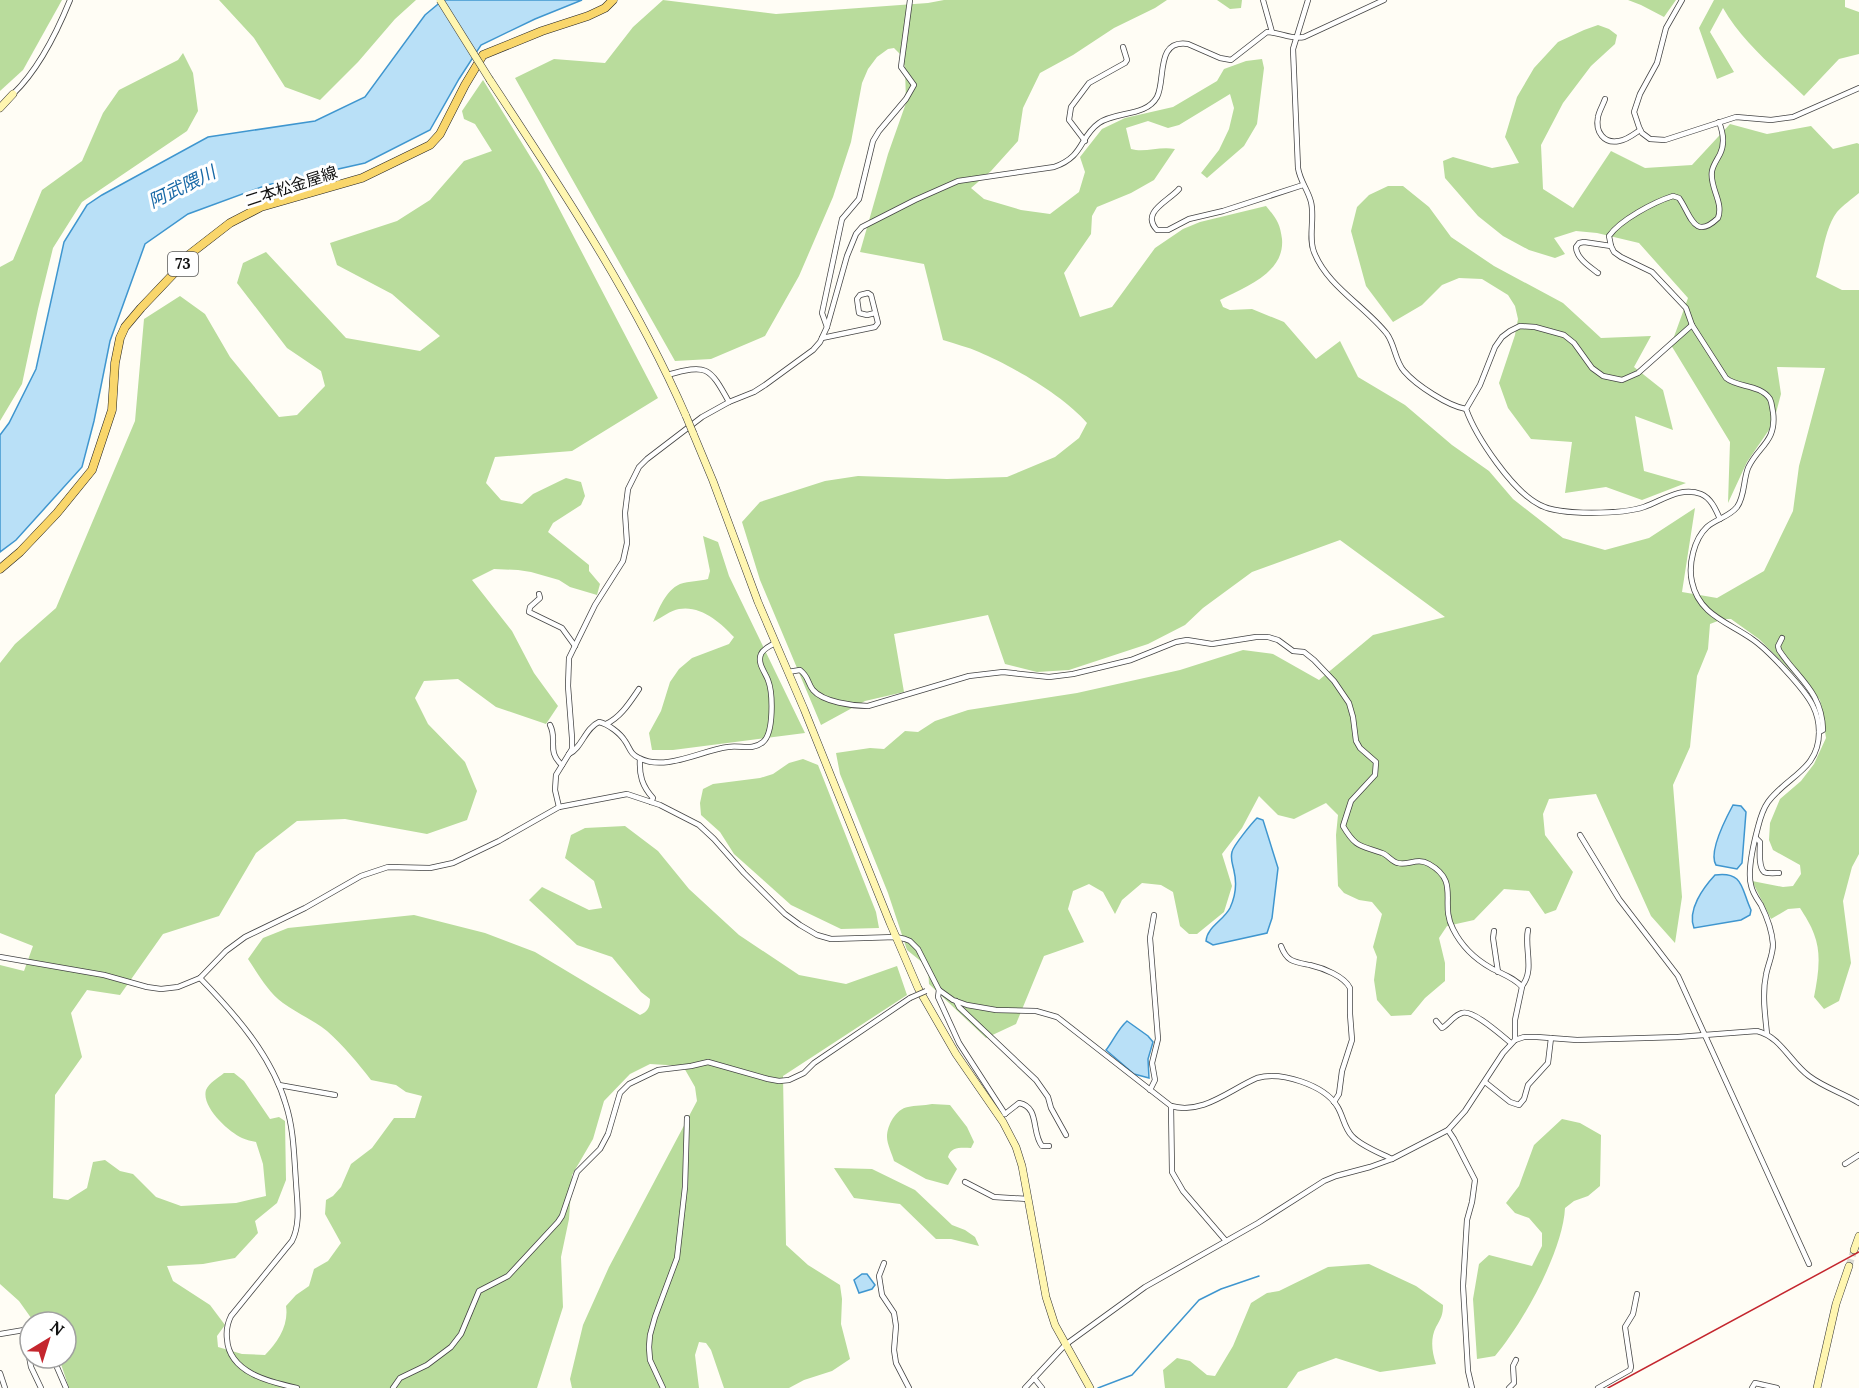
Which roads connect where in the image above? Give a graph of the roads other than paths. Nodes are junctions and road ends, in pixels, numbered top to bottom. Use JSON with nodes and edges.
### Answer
{"nodes":[{"id":1,"x":70,"y":0,"type":"edge"},
{"id":2,"x":440,"y":0,"type":"edge"},
{"id":3,"x":613,"y":0,"type":"edge"},
{"id":4,"x":910,"y":0,"type":"edge"},
{"id":5,"x":1263,"y":0,"type":"edge"},
{"id":6,"x":1308,"y":0,"type":"edge"},
{"id":7,"x":1384,"y":0,"type":"edge"},
{"id":8,"x":1682,"y":0,"type":"edge"},
{"id":9,"x":1272,"y":32,"type":"junction"},
{"id":10,"x":1295,"y":38,"type":"junction"},
{"id":11,"x":1123,"y":47,"type":"dead end"},
{"id":12,"x":1859,"y":88,"type":"edge"},
{"id":13,"x":13,"y":94,"type":"joint"},
{"id":14,"x":1605,"y":99,"type":"dead end"},
{"id":15,"x":0,"y":108,"type":"edge"},
{"id":16,"x":1719,"y":122,"type":"junction"},
{"id":17,"x":1640,"y":130,"type":"junction"},
{"id":18,"x":1085,"y":141,"type":"junction"},
{"id":19,"x":1303,"y":185,"type":"junction"},
{"id":20,"x":1179,"y":189,"type":"dead end"},
{"id":21,"x":1611,"y":246,"type":"junction"},
{"id":22,"x":1598,"y":273,"type":"dead end"},
{"id":23,"x":875,"y":313,"type":"junction"},
{"id":24,"x":1692,"y":325,"type":"junction"},
{"id":25,"x":827,"y":327,"type":"junction"},
{"id":26,"x":822,"y":338,"type":"junction"},
{"id":27,"x":667,"y":375,"type":"junction"},
{"id":28,"x":729,"y":402,"type":"junction"},
{"id":29,"x":1466,"y":409,"type":"junction"},
{"id":30,"x":1720,"y":519,"type":"junction"},
{"id":31,"x":0,"y":569,"type":"edge"},
{"id":32,"x":540,"y":594,"type":"dead end"},
{"id":33,"x":1782,"y":638,"type":"dead end"},
{"id":34,"x":775,"y":643,"type":"junction"},
{"id":35,"x":575,"y":646,"type":"junction"},
{"id":36,"x":788,"y":672,"type":"junction"},
{"id":37,"x":639,"y":689,"type":"dead end"},
{"id":38,"x":606,"y":724,"type":"junction"},
{"id":39,"x":550,"y":725,"type":"dead end"},
{"id":40,"x":1819,"y":732,"type":"junction"},
{"id":41,"x":568,"y":754,"type":"junction"},
{"id":42,"x":640,"y":759,"type":"junction"},
{"id":43,"x":562,"y":765,"type":"junction"},
{"id":44,"x":651,"y":802,"type":"junction"},
{"id":45,"x":559,"y":807,"type":"junction"},
{"id":46,"x":1580,"y":836,"type":"dead end"},
{"id":47,"x":1756,"y":838,"type":"junction"},
{"id":48,"x":1779,"y":873,"type":"dead end"},
{"id":49,"x":1154,"y":915,"type":"dead end"},
{"id":50,"x":1527,"y":930,"type":"dead end"},
{"id":51,"x":1494,"y":931,"type":"dead end"},
{"id":52,"x":896,"y":937,"type":"junction"},
{"id":53,"x":1281,"y":946,"type":"dead end"},
{"id":54,"x":0,"y":957,"type":"edge"},
{"id":55,"x":1498,"y":972,"type":"junction"},
{"id":56,"x":200,"y":978,"type":"junction"},
{"id":57,"x":936,"y":985,"type":"junction"},
{"id":58,"x":1522,"y":986,"type":"junction"},
{"id":59,"x":939,"y":990,"type":"junction"},
{"id":60,"x":956,"y":1001,"type":"junction"},
{"id":61,"x":1436,"y":1021,"type":"dead end"},
{"id":62,"x":1704,"y":1034,"type":"junction"},
{"id":63,"x":1767,"y":1034,"type":"junction"},
{"id":64,"x":1551,"y":1038,"type":"junction"},
{"id":65,"x":1513,"y":1042,"type":"junction"},
{"id":66,"x":1485,"y":1082,"type":"junction"},
{"id":67,"x":279,"y":1085,"type":"junction"},
{"id":68,"x":1150,"y":1090,"type":"junction"},
{"id":69,"x":335,"y":1095,"type":"dead end"},
{"id":70,"x":1334,"y":1102,"type":"junction"},
{"id":71,"x":1859,"y":1103,"type":"edge"},
{"id":72,"x":1171,"y":1106,"type":"junction"},
{"id":73,"x":1003,"y":1116,"type":"junction"},
{"id":74,"x":687,"y":1118,"type":"dead end"},
{"id":75,"x":1448,"y":1130,"type":"junction"},
{"id":76,"x":1066,"y":1135,"type":"dead end"},
{"id":77,"x":1049,"y":1146,"type":"dead end"},
{"id":78,"x":1859,"y":1155,"type":"edge"},
{"id":79,"x":1392,"y":1159,"type":"junction"},
{"id":80,"x":1845,"y":1164,"type":"dead end"},
{"id":81,"x":965,"y":1182,"type":"dead end"},
{"id":82,"x":1028,"y":1199,"type":"junction"},
{"id":83,"x":1859,"y":1236,"type":"edge"},
{"id":84,"x":1226,"y":1241,"type":"junction"},
{"id":85,"x":1854,"y":1250,"type":"dead end"},
{"id":86,"x":884,"y":1263,"type":"dead end"},
{"id":87,"x":1809,"y":1264,"type":"dead end"},
{"id":88,"x":1849,"y":1266,"type":"tunnel mouth"},
{"id":89,"x":1637,"y":1294,"type":"dead end"},
{"id":90,"x":18,"y":1331,"type":"edge"},
{"id":91,"x":0,"y":1334,"type":"edge"},
{"id":92,"x":1065,"y":1345,"type":"junction"},
{"id":93,"x":1516,"y":1360,"type":"dead end"},
{"id":94,"x":32,"y":1370,"type":"edge"},
{"id":95,"x":58,"y":1370,"type":"edge"},
{"id":96,"x":0,"y":1373,"type":"edge"},
{"id":97,"x":1034,"y":1378,"type":"junction"},
{"id":98,"x":5,"y":1388,"type":"edge"},
{"id":99,"x":41,"y":1388,"type":"edge"},
{"id":100,"x":66,"y":1388,"type":"edge"},
{"id":101,"x":297,"y":1388,"type":"edge"},
{"id":102,"x":393,"y":1388,"type":"edge"},
{"id":103,"x":663,"y":1388,"type":"edge"},
{"id":104,"x":909,"y":1388,"type":"edge"},
{"id":105,"x":1025,"y":1388,"type":"edge"},
{"id":106,"x":1042,"y":1388,"type":"edge"},
{"id":107,"x":1090,"y":1388,"type":"edge"},
{"id":108,"x":1472,"y":1388,"type":"edge"},
{"id":109,"x":1509,"y":1388,"type":"edge"},
{"id":110,"x":1598,"y":1388,"type":"edge"},
{"id":111,"x":1752,"y":1388,"type":"edge"},
{"id":112,"x":1777,"y":1388,"type":"edge"},
{"id":113,"x":1817,"y":1388,"type":"edge"}],
"edges":[{"from":1,"to":13,"type":"street"},
{"from":2,"to":27,"type":"street","bridge":true},
{"from":3,"to":31,"type":"main road","name":"二本松金屋線","number":"73"},
{"from":4,"to":25,"type":"street"},
{"from":5,"to":9,"type":"street"},
{"from":6,"to":10,"type":"street"},
{"from":7,"to":10,"type":"street"},
{"from":8,"to":17,"type":"street"},
{"from":9,"to":10,"type":"street"},
{"from":9,"to":18,"type":"street"},
{"from":10,"to":19,"type":"street"},
{"from":11,"to":18,"type":"street"},
{"from":12,"to":16,"type":"street"},
{"from":13,"to":15,"type":"street"},
{"from":14,"to":17,"type":"street"},
{"from":16,"to":17,"type":"street"},
{"from":16,"to":21,"type":"street"},
{"from":18,"to":25,"type":"street"},
{"from":19,"to":20,"type":"street"},
{"from":19,"to":29,"type":"street"},
{"from":21,"to":22,"type":"street"},
{"from":21,"to":24,"type":"street"},
{"from":23,"to":23,"type":"street"},
{"from":23,"to":26,"type":"street"},
{"from":24,"to":29,"type":"street"},
{"from":24,"to":30,"type":"street"},
{"from":25,"to":26,"type":"street"},
{"from":26,"to":28,"type":"street"},
{"from":27,"to":28,"type":"street"},
{"from":27,"to":34,"type":"street","bridge":true},
{"from":28,"to":35,"type":"street"},
{"from":29,"to":30,"type":"street"},
{"from":30,"to":40,"type":"street"},
{"from":32,"to":35,"type":"street"},
{"from":33,"to":40,"type":"street"},
{"from":34,"to":36,"type":"street"},
{"from":34,"to":42,"type":"street"},
{"from":35,"to":41,"type":"street"},
{"from":36,"to":52,"type":"street"},
{"from":36,"to":55,"type":"street"},
{"from":37,"to":38,"type":"street"},
{"from":38,"to":41,"type":"street"},
{"from":38,"to":42,"type":"street"},
{"from":39,"to":43,"type":"street"},
{"from":40,"to":47,"type":"street"},
{"from":41,"to":43,"type":"street"},
{"from":42,"to":44,"type":"street"},
{"from":43,"to":45,"type":"street"},
{"from":44,"to":45,"type":"street"},
{"from":44,"to":52,"type":"street"},
{"from":45,"to":56,"type":"street"},
{"from":46,"to":62,"type":"street"},
{"from":47,"to":48,"type":"street"},
{"from":47,"to":63,"type":"street"},
{"from":49,"to":68,"type":"street"},
{"from":50,"to":58,"type":"street"},
{"from":51,"to":55,"type":"street"},
{"from":52,"to":57,"type":"street"},
{"from":52,"to":73,"type":"street"},
{"from":53,"to":70,"type":"street"},
{"from":54,"to":56,"type":"street"},
{"from":55,"to":58,"type":"street"},
{"from":56,"to":67,"type":"street"},
{"from":57,"to":59,"type":"street"},
{"from":57,"to":102,"type":"street","bridge":true},
{"from":58,"to":65,"type":"street"},
{"from":59,"to":60,"type":"street"},
{"from":59,"to":73,"type":"street"},
{"from":60,"to":68,"type":"street"},
{"from":60,"to":76,"type":"street"},
{"from":61,"to":65,"type":"street"},
{"from":62,"to":63,"type":"street"},
{"from":62,"to":64,"type":"street"},
{"from":62,"to":87,"type":"street"},
{"from":63,"to":71,"type":"street"},
{"from":64,"to":65,"type":"street"},
{"from":64,"to":66,"type":"street"},
{"from":65,"to":66,"type":"street"},
{"from":66,"to":75,"type":"street"},
{"from":67,"to":69,"type":"street"},
{"from":67,"to":101,"type":"street"},
{"from":68,"to":72,"type":"street"},
{"from":70,"to":72,"type":"street"},
{"from":70,"to":79,"type":"street"},
{"from":72,"to":84,"type":"street"},
{"from":73,"to":77,"type":"street"},
{"from":73,"to":82,"type":"street"},
{"from":74,"to":103,"type":"street"},
{"from":75,"to":79,"type":"street"},
{"from":75,"to":108,"type":"street"},
{"from":78,"to":80,"type":"street"},
{"from":79,"to":84,"type":"street"},
{"from":81,"to":82,"type":"street"},
{"from":82,"to":92,"type":"street"},
{"from":83,"to":85,"type":"street"},
{"from":84,"to":92,"type":"street"},
{"from":86,"to":104,"type":"street"},
{"from":88,"to":113,"type":"street"},
{"from":89,"to":110,"type":"street"},
{"from":90,"to":91,"type":"street"},
{"from":92,"to":97,"type":"street"},
{"from":92,"to":107,"type":"street"},
{"from":93,"to":109,"type":"street"},
{"from":94,"to":99,"type":"street"},
{"from":95,"to":100,"type":"street"},
{"from":96,"to":98,"type":"street"},
{"from":97,"to":105,"type":"street"},
{"from":97,"to":106,"type":"street"},
{"from":111,"to":112,"type":"street"}]}
